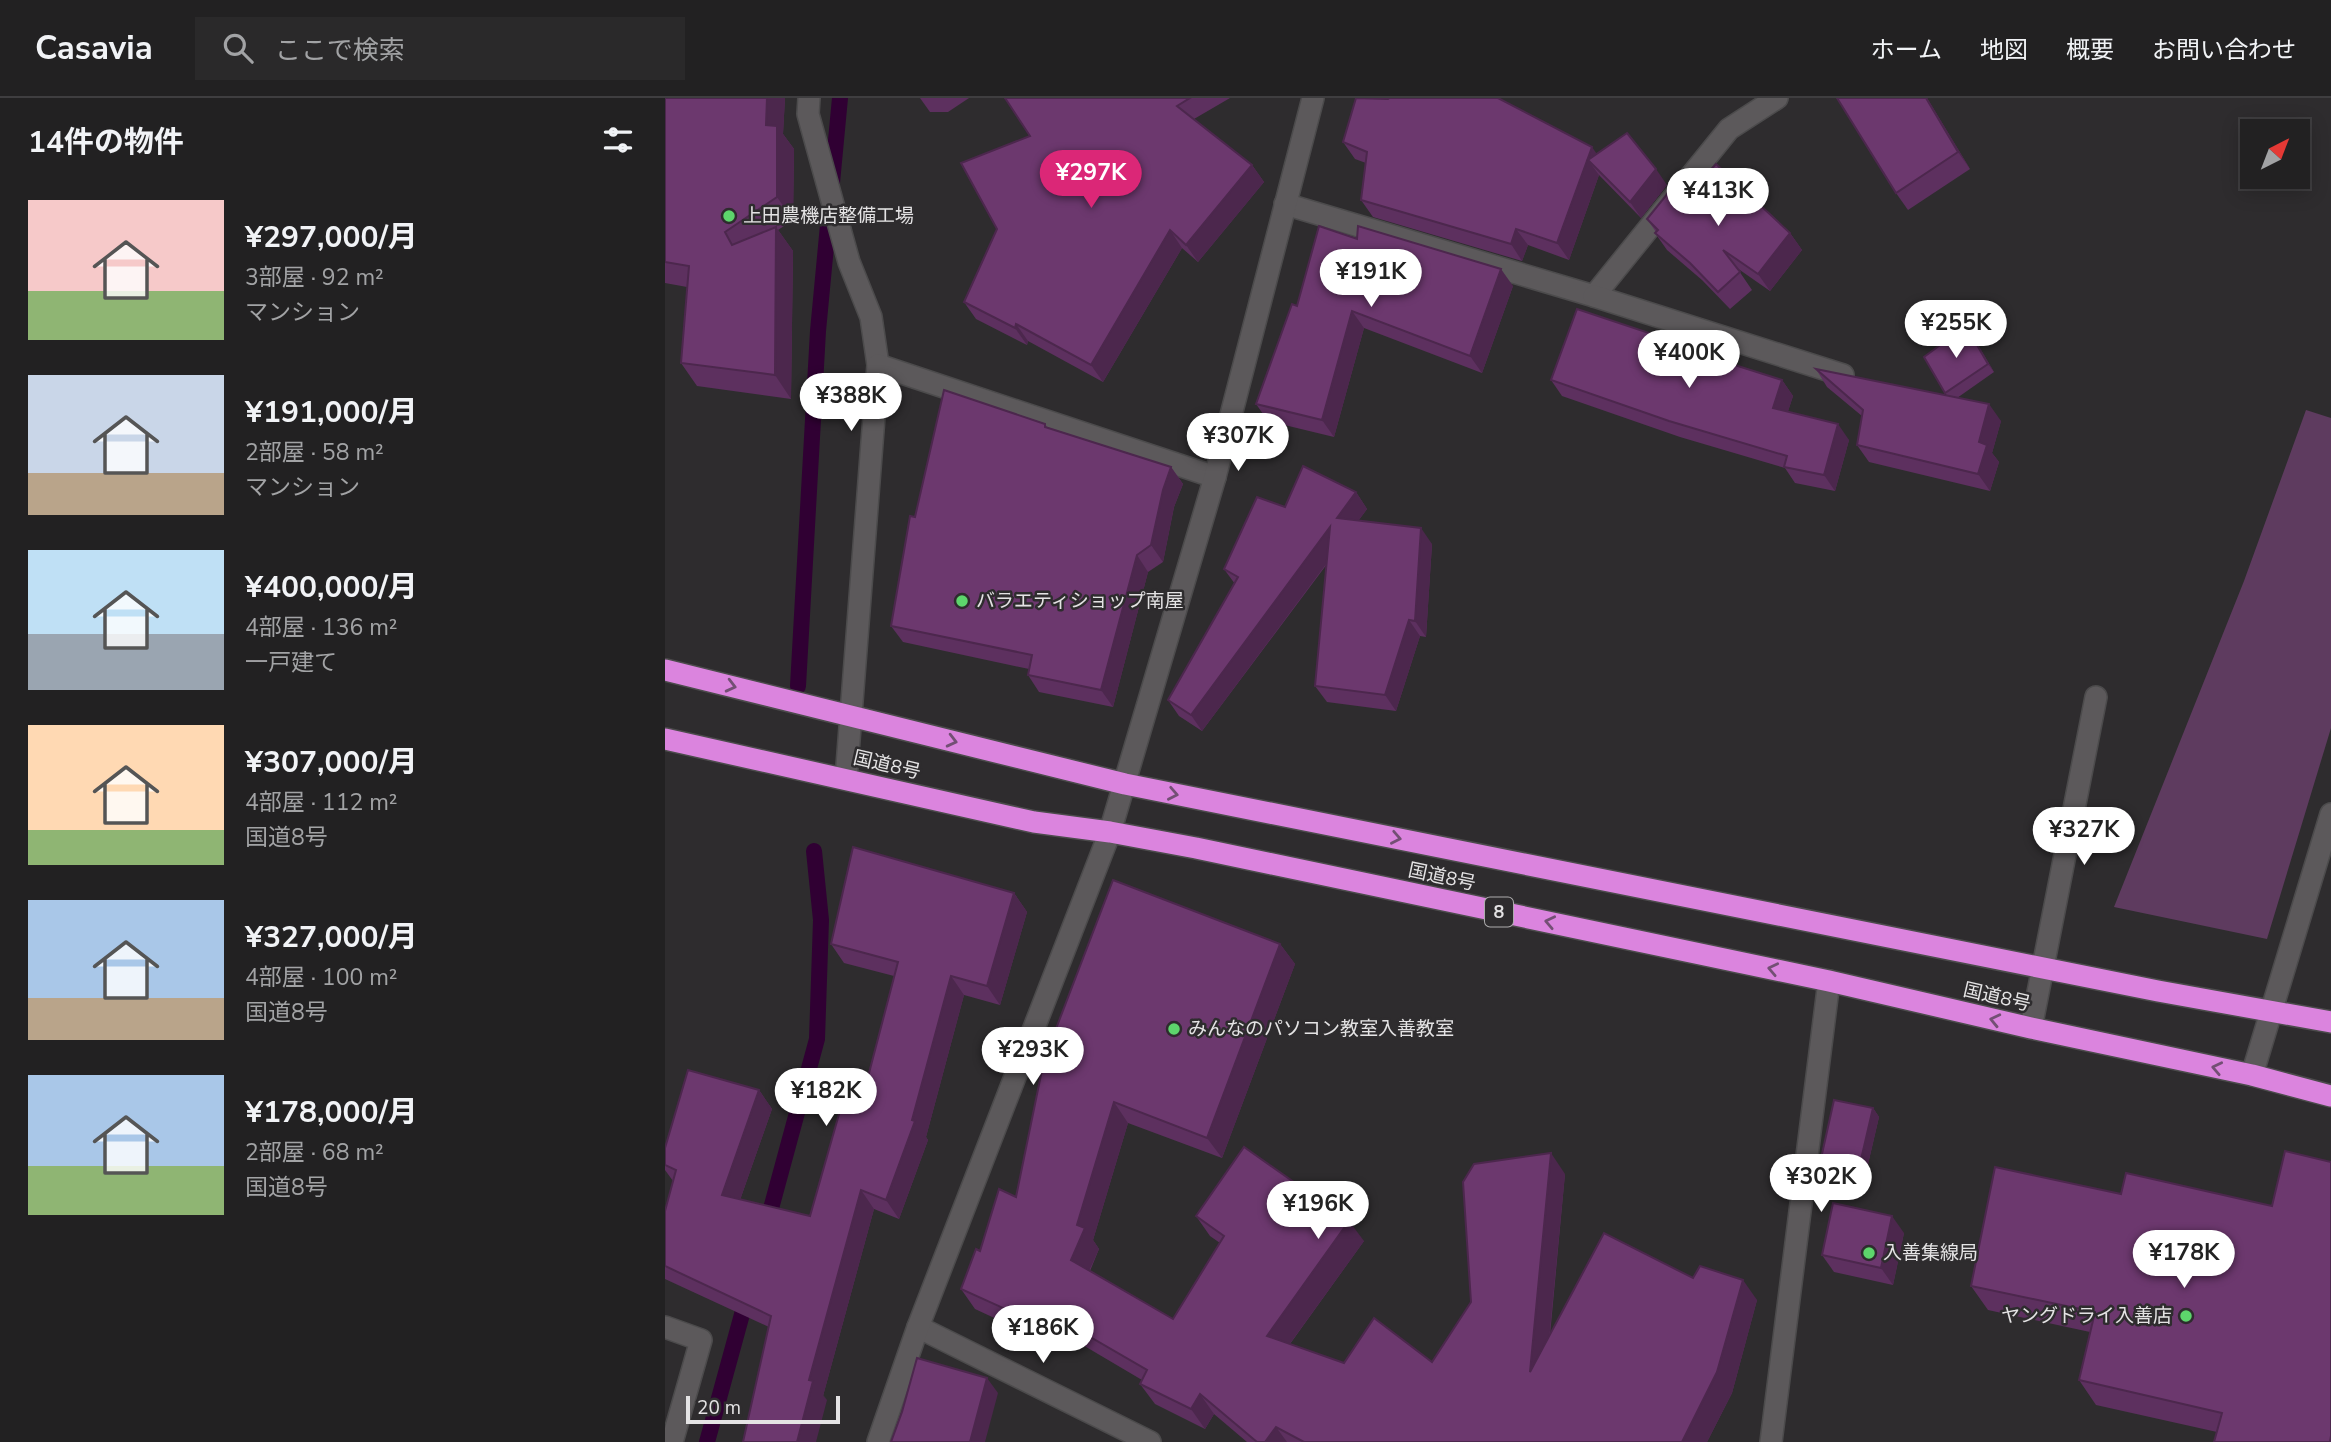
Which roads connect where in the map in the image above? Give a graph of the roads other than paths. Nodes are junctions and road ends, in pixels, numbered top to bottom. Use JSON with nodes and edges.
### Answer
{"nodes":[{"id":1,"x":809,"y":98,"type":"edge"},
{"id":2,"x":1313,"y":98,"type":"edge"},
{"id":3,"x":1777,"y":98,"type":"edge"},
{"id":4,"x":1285,"y":204,"type":"junction"},
{"id":5,"x":1594,"y":296,"type":"junction"},
{"id":6,"x":878,"y":365,"type":"junction"},
{"id":7,"x":1843,"y":375,"type":"edge"},
{"id":8,"x":1215,"y":477,"type":"junction"},
{"id":9,"x":665,"y":670,"type":"edge"},
{"id":10,"x":2096,"y":696,"type":"dead end"},
{"id":11,"x":665,"y":739,"type":"edge"},
{"id":12,"x":846,"y":779,"type":"junction"},
{"id":13,"x":1125,"y":784,"type":"junction"},
{"id":14,"x":2331,"y":814,"type":"edge"},
{"id":15,"x":1110,"y":832,"type":"junction"},
{"id":16,"x":1829,"y":981,"type":"junction"},
{"id":17,"x":2331,"y":1022,"type":"edge"},
{"id":18,"x":2031,"y":1028,"type":"junction"},
{"id":19,"x":2252,"y":1075,"type":"junction"},
{"id":20,"x":2331,"y":1096,"type":"edge"},
{"id":21,"x":918,"y":1326,"type":"junction"},
{"id":22,"x":665,"y":1327,"type":"edge"},
{"id":23,"x":672,"y":1442,"type":"edge"},
{"id":24,"x":878,"y":1442,"type":"edge"},
{"id":25,"x":1150,"y":1442,"type":"edge"},
{"id":26,"x":1771,"y":1442,"type":"edge"}],
"edges":[{"from":1,"to":6,"type":"street"},
{"from":2,"to":4,"type":"street"},
{"from":3,"to":5,"type":"street"},
{"from":4,"to":5,"type":"street"},
{"from":4,"to":8,"type":"street"},
{"from":5,"to":7,"type":"street"},
{"from":6,"to":8,"type":"street"},
{"from":6,"to":12,"type":"street"},
{"from":8,"to":13,"type":"street"},
{"from":9,"to":13,"type":"highway","name":"国道8号","one_way":true},
{"from":10,"to":18,"type":"street"},
{"from":11,"to":12,"type":"highway","name":"国道8号","number":"8"},
{"from":12,"to":15,"type":"highway","name":"国道8号","number":"8"},
{"from":13,"to":15,"type":"street"},
{"from":13,"to":17,"type":"highway","name":"国道8号","one_way":true},
{"from":14,"to":19,"type":"street"},
{"from":16,"to":15,"type":"highway","name":"国道8号","number":"8","one_way":true},
{"from":15,"to":21,"type":"street"},
{"from":18,"to":16,"type":"highway","name":"国道8号","number":"8","one_way":true},
{"from":16,"to":26,"type":"street"},
{"from":19,"to":18,"type":"highway","name":"国道8号","number":"8","one_way":true},
{"from":19,"to":20,"type":"highway","name":"国道8号","number":"8"},
{"from":21,"to":24,"type":"street"},
{"from":21,"to":25,"type":"street"},
{"from":22,"to":23,"type":"street"}]}
